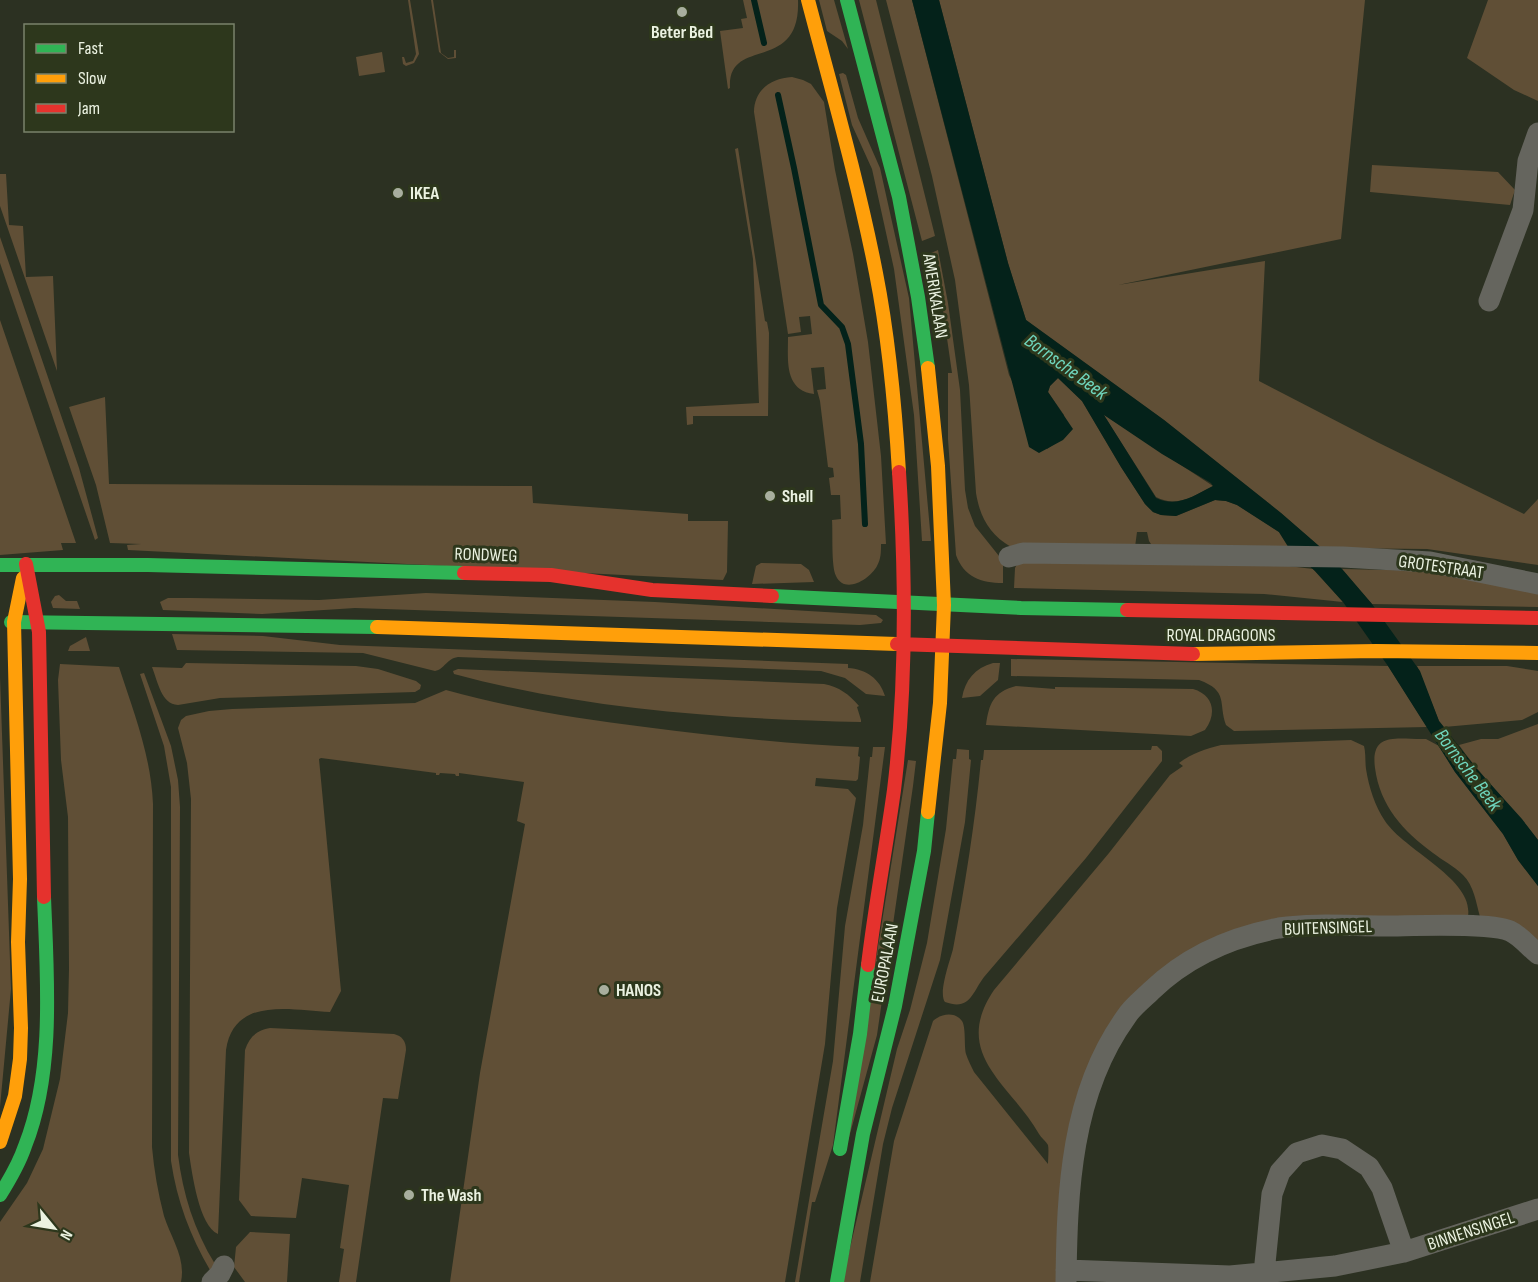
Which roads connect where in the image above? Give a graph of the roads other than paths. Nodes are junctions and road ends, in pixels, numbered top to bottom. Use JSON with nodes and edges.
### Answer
{"nodes":[{"id":1,"x":808,"y":0,"type":"edge"},
{"id":2,"x":847,"y":0,"type":"edge"},
{"id":3,"x":821,"y":51,"type":"junction"},
{"id":4,"x":1538,"y":133,"type":"edge"},
{"id":5,"x":891,"y":165,"type":"junction"},
{"id":6,"x":1489,"y":301,"type":"dead end"},
{"id":7,"x":1009,"y":556,"type":"dead end"},
{"id":8,"x":26,"y":564,"type":"junction"},
{"id":9,"x":0,"y":565,"type":"edge"},
{"id":10,"x":1538,"y":584,"type":"edge"},
{"id":11,"x":906,"y":603,"type":"junction"},
{"id":12,"x":944,"y":605,"type":"junction"},
{"id":13,"x":1538,"y":618,"type":"edge"},
{"id":14,"x":39,"y":621,"type":"junction"},
{"id":15,"x":7,"y":622,"type":"edge"},
{"id":16,"x":905,"y":646,"type":"junction"},
{"id":17,"x":943,"y":647,"type":"junction"},
{"id":18,"x":1538,"y":653,"type":"edge"},
{"id":19,"x":1538,"y":954,"type":"edge"},
{"id":20,"x":0,"y":1142,"type":"edge"},
{"id":21,"x":837,"y":1162,"type":"dead end"},
{"id":22,"x":0,"y":1195,"type":"edge"},
{"id":23,"x":1538,"y":1209,"type":"edge"},
{"id":24,"x":1404,"y":1252,"type":"junction"},
{"id":25,"x":1264,"y":1273,"type":"junction"},
{"id":26,"x":1066,"y":1276,"type":"edge"},
{"id":27,"x":837,"y":1282,"type":"edge"}],
"edges":[{"from":1,"to":3,"type":"main road"},
{"from":2,"to":5,"type":"main road","name":"AMERIKALAAN"},
{"from":3,"to":5,"type":"main road"},
{"from":3,"to":11,"type":"main road"},
{"from":4,"to":6,"type":"street"},
{"from":5,"to":12,"type":"main road","name":"AMERIKALAAN"},
{"from":7,"to":10,"type":"street","name":"GROTESTRAAT"},
{"from":8,"to":9,"type":"main road","name":"RONDWEG"},
{"from":8,"to":11,"type":"main road","name":"RONDWEG"},
{"from":8,"to":14,"type":"main road"},
{"from":8,"to":15,"type":"main road"},
{"from":11,"to":12,"type":"main road","name":"RONDWEG"},
{"from":11,"to":16,"type":"main road","name":"EUROPALAAN"},
{"from":12,"to":13,"type":"main road","name":"ROYAL DRAGOONS"},
{"from":12,"to":17,"type":"main road","name":"AMERIKALAAN"},
{"from":14,"to":15,"type":"main road"},
{"from":14,"to":16,"type":"main road"},
{"from":14,"to":22,"type":"main road"},
{"from":15,"to":20,"type":"main road"},
{"from":16,"to":17,"type":"main road","name":"ROYAL DRAGOONS"},
{"from":16,"to":21,"type":"main road","name":"EUROPALAAN"},
{"from":17,"to":18,"type":"main road","name":"ROYAL DRAGOONS"},
{"from":17,"to":27,"type":"main road","name":"EUROPALAAN"},
{"from":19,"to":26,"type":"street","name":"BUITENSINGEL"},
{"from":23,"to":24,"type":"street","name":"BINNENSINGEL"},
{"from":24,"to":25,"type":"street","name":"BINNENSINGEL"},
{"from":24,"to":25,"type":"street","name":"BINNENSINGEL"},
{"from":25,"to":26,"type":"street","name":"BINNENSINGEL"}]}
